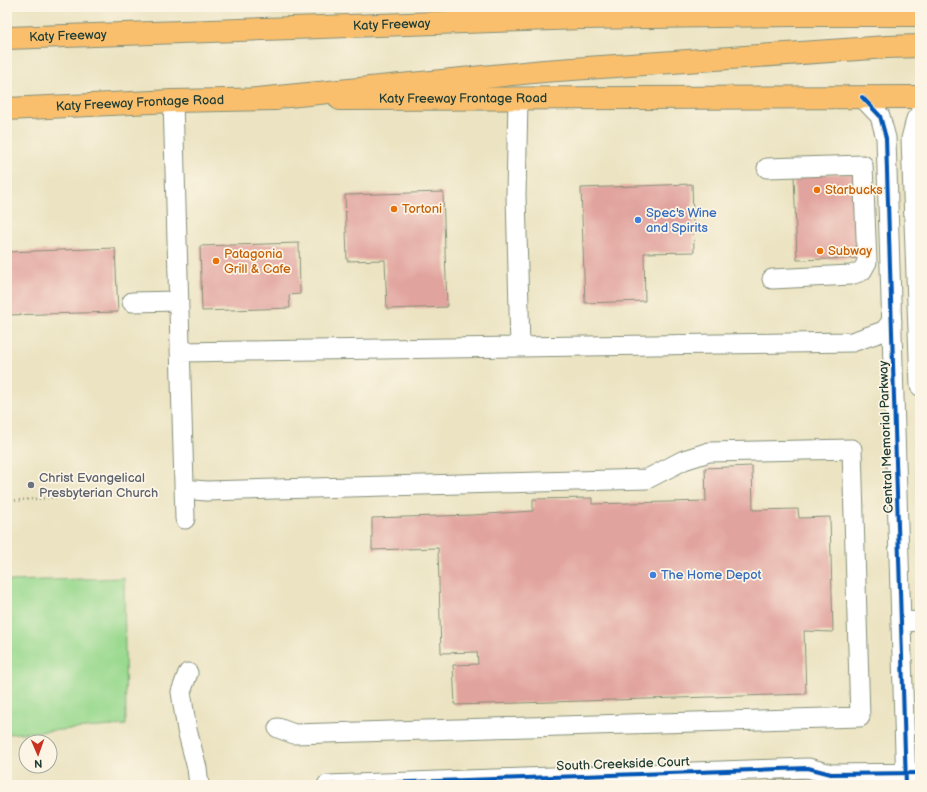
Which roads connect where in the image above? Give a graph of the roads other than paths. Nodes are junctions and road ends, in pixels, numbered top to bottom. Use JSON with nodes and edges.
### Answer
{"nodes":[{"id":1,"x":920,"y":14,"type":"edge"},
{"id":2,"x":7,"y":38,"type":"edge"},
{"id":3,"x":920,"y":46,"type":"edge"},
{"id":4,"x":862,"y":97,"type":"junction"},
{"id":5,"x":920,"y":97,"type":"edge"},
{"id":6,"x":257,"y":99,"type":"junction"},
{"id":7,"x":518,"y":99,"type":"junction"},
{"id":8,"x":173,"y":101,"type":"junction"},
{"id":9,"x":7,"y":109,"type":"edge"},
{"id":10,"x":920,"y":114,"type":"edge"},
{"id":11,"x":767,"y":168,"type":"dead end"},
{"id":12,"x":918,"y":262,"type":"edge"},
{"id":13,"x":890,"y":264,"type":"junction"},
{"id":14,"x":772,"y":279,"type":"dead end"},
{"id":15,"x":179,"y":301,"type":"junction"},
{"id":16,"x":132,"y":302,"type":"dead end"},
{"id":17,"x":892,"y":321,"type":"junction"},
{"id":18,"x":520,"y":347,"type":"junction"},
{"id":19,"x":180,"y":352,"type":"junction"},
{"id":20,"x":920,"y":386,"type":"edge"},
{"id":21,"x":184,"y":489,"type":"junction"},
{"id":22,"x":185,"y":519,"type":"dead end"},
{"id":23,"x":920,"y":621,"type":"edge"},
{"id":24,"x":901,"y":622,"type":"junction"},
{"id":25,"x":188,"y":673,"type":"dead end"},
{"id":26,"x":278,"y":728,"type":"dead end"},
{"id":27,"x":911,"y":777,"type":"edge"},
{"id":28,"x":832,"y":779,"type":"edge"},
{"id":29,"x":356,"y":784,"type":"edge"},
{"id":30,"x":198,"y":785,"type":"edge"},
{"id":31,"x":327,"y":785,"type":"edge"},
{"id":32,"x":332,"y":785,"type":"edge"}],
"edges":[{"from":1,"to":2,"type":"main road","name":"Katy Freeway"},
{"from":3,"to":6,"type":"main road"},
{"from":4,"to":5,"type":"main road","name":"Katy Freeway Frontage Road"},
{"from":4,"to":7,"type":"main road","name":"Katy Freeway Frontage Road"},
{"from":4,"to":13,"type":"street","name":"Central Memorial Parkway"},
{"from":6,"to":7,"type":"main road","name":"Katy Freeway Frontage Road"},
{"from":6,"to":8,"type":"main road","name":"Katy Freeway Frontage Road"},
{"from":7,"to":18,"type":"street"},
{"from":8,"to":9,"type":"main road","name":"Katy Freeway Frontage Road"},
{"from":8,"to":15,"type":"street"},
{"from":10,"to":12,"type":"street"},
{"from":11,"to":14,"type":"street"},
{"from":12,"to":13,"type":"street"},
{"from":12,"to":20,"type":"street"},
{"from":13,"to":17,"type":"street","name":"Central Memorial Parkway"},
{"from":15,"to":16,"type":"street"},
{"from":15,"to":19,"type":"street"},
{"from":17,"to":18,"type":"street"},
{"from":17,"to":24,"type":"street","name":"Central Memorial Parkway"},
{"from":18,"to":19,"type":"street"},
{"from":19,"to":21,"type":"street"},
{"from":21,"to":22,"type":"street"},
{"from":21,"to":26,"type":"street"},
{"from":23,"to":24,"type":"street"},
{"from":24,"to":27,"type":"street","name":"Central Memorial Parkway"},
{"from":25,"to":30,"type":"street"},
{"from":27,"to":28,"type":"street","name":"South Creekside Court"},
{"from":28,"to":29,"type":"street","name":"South Creekside Court"},
{"from":29,"to":32,"type":"street","name":"South Creekside Court"},
{"from":31,"to":32,"type":"street","name":"South Creekside Court"}]}
